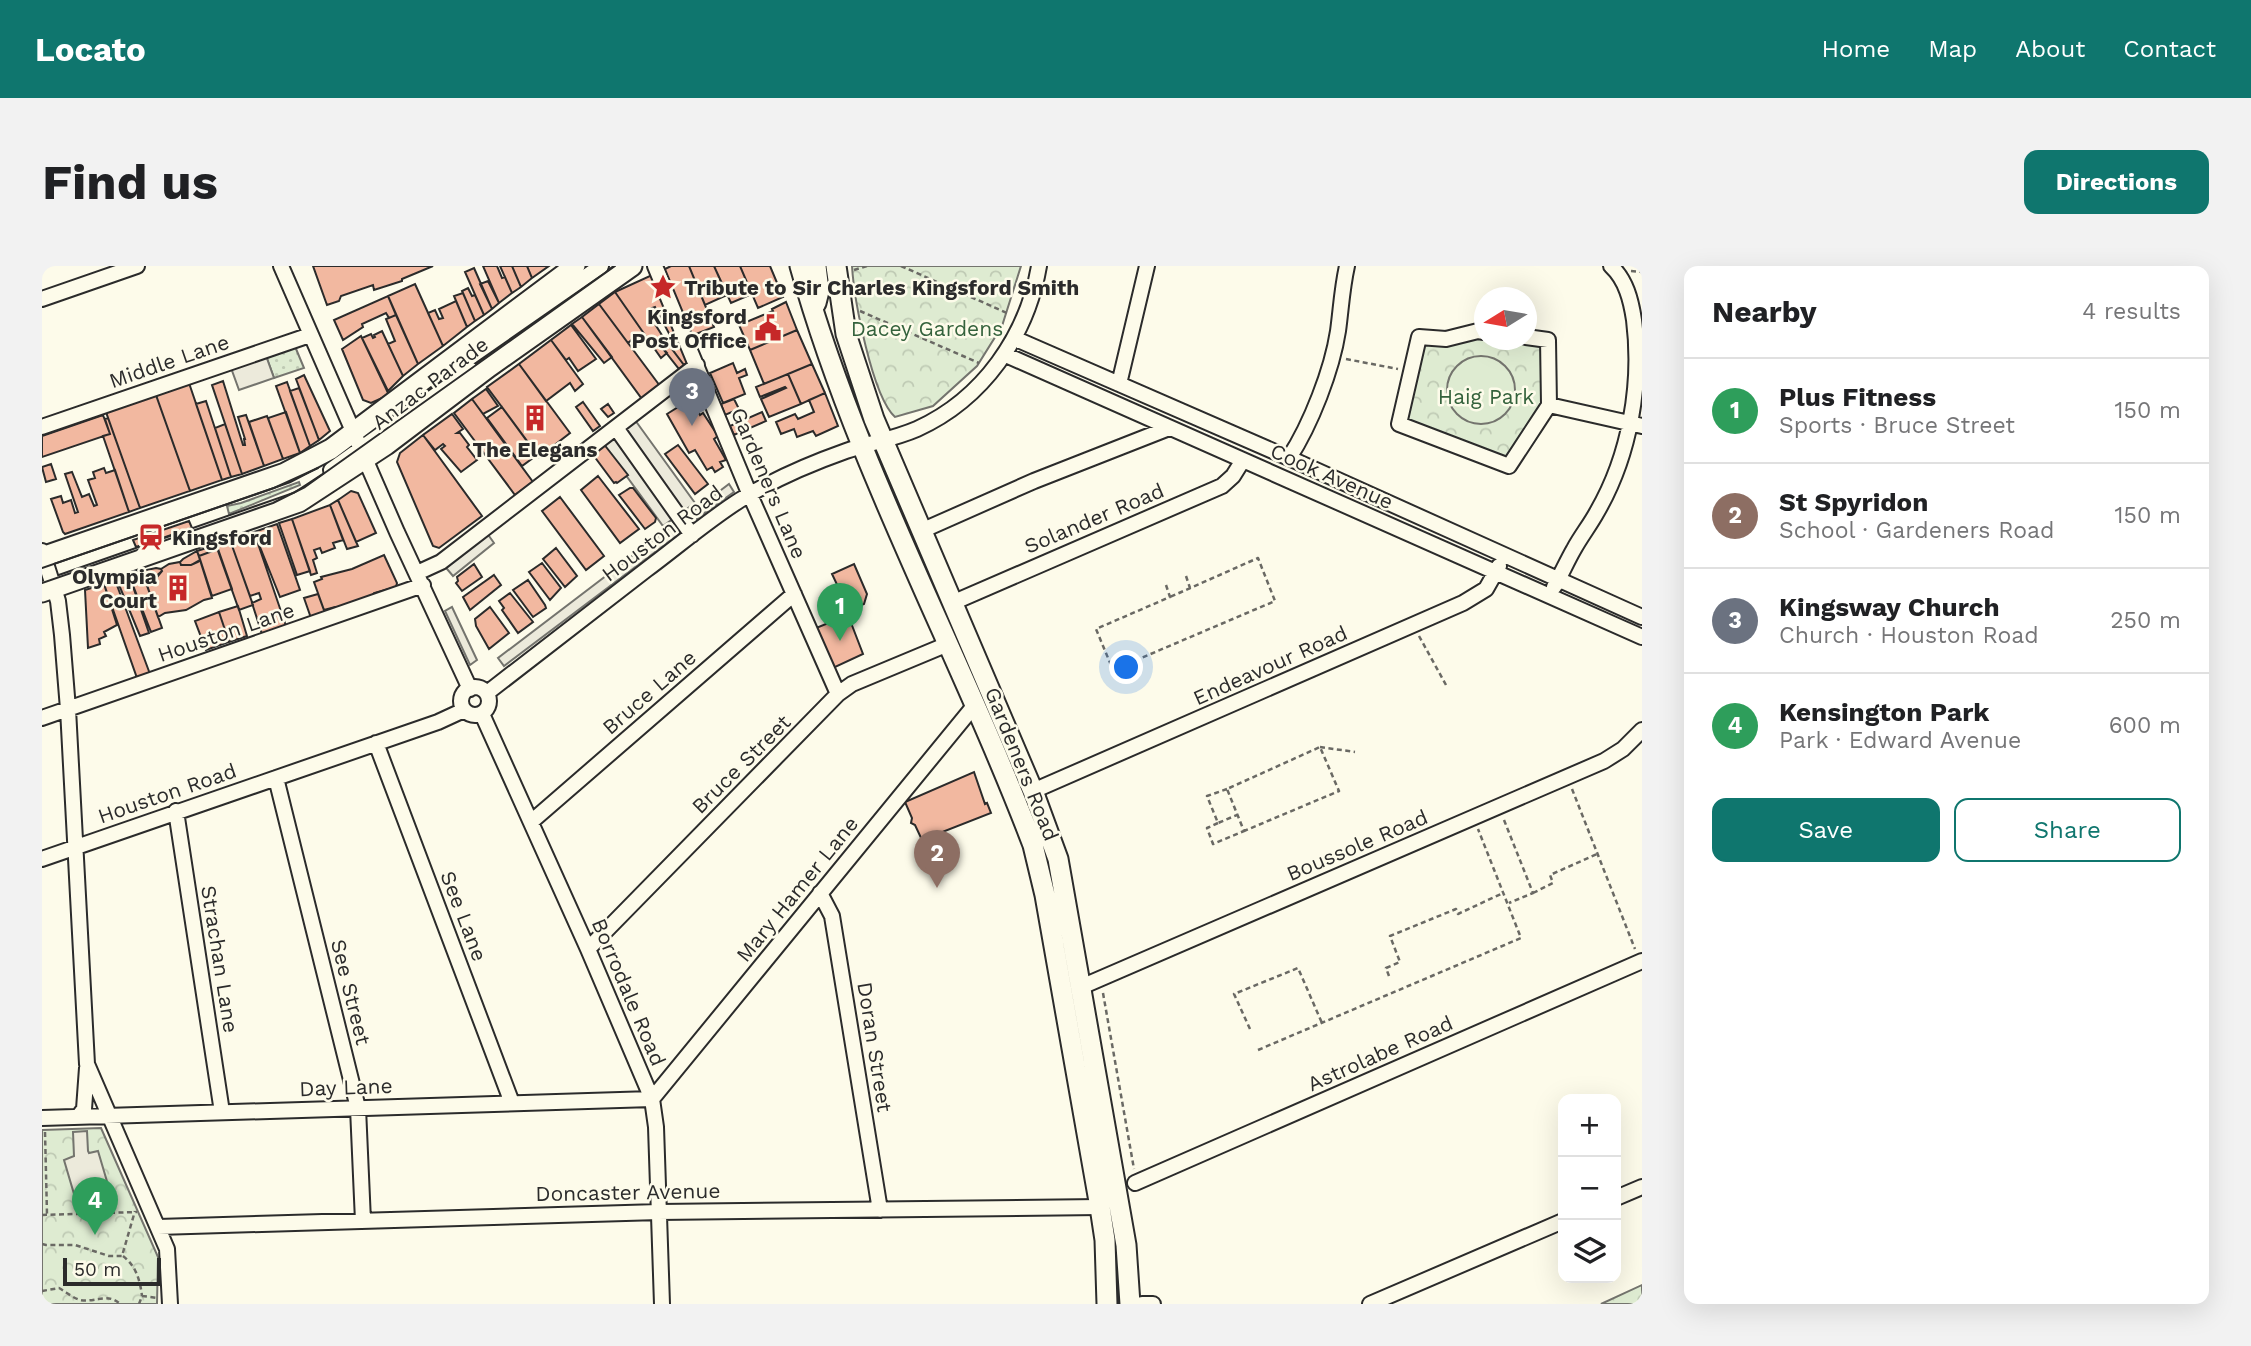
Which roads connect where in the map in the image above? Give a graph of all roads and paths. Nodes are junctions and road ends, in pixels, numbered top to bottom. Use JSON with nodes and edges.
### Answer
{"nodes":[{"id":1,"x":138,"y":266,"type":"edge"},
{"id":2,"x":281,"y":266,"type":"edge"},
{"id":3,"x":575,"y":266,"type":"edge"},
{"id":4,"x":601,"y":266,"type":"edge"},
{"id":5,"x":618,"y":266,"type":"edge"},
{"id":6,"x":632,"y":266,"type":"edge"},
{"id":7,"x":655,"y":266,"type":"edge"},
{"id":8,"x":800,"y":266,"type":"edge"},
{"id":9,"x":816,"y":266,"type":"edge"},
{"id":10,"x":867,"y":266,"type":"edge"},
{"id":11,"x":901,"y":266,"type":"edge"},
{"id":12,"x":1039,"y":266,"type":"edge"},
{"id":13,"x":1147,"y":266,"type":"edge"},
{"id":14,"x":1340,"y":266,"type":"edge"},
{"id":15,"x":1347,"y":266,"type":"edge"},
{"id":16,"x":1611,"y":266,"type":"edge"},
{"id":17,"x":843,"y":268,"type":"edge"},
{"id":18,"x":1342,"y":285,"type":"junction"},
{"id":19,"x":42,"y":299,"type":"edge"},
{"id":20,"x":857,"y":310,"type":"dead end"},
{"id":21,"x":814,"y":313,"type":"junction"},
{"id":22,"x":1007,"y":313,"type":"dead end"},
{"id":23,"x":1474,"y":332,"type":"edge"},
{"id":24,"x":310,"y":335,"type":"junction"},
{"id":25,"x":1537,"y":338,"type":"edge"},
{"id":26,"x":1016,"y":339,"type":"junction"},
{"id":27,"x":1006,"y":355,"type":"junction"},
{"id":28,"x":1332,"y":357,"type":"junction"},
{"id":29,"x":979,"y":363,"type":"dead end"},
{"id":30,"x":697,"y":365,"type":"junction"},
{"id":31,"x":1411,"y":372,"type":"junction"},
{"id":32,"x":1119,"y":384,"type":"junction"},
{"id":33,"x":1549,"y":405,"type":"junction"},
{"id":34,"x":1637,"y":425,"type":"edge"},
{"id":35,"x":42,"y":426,"type":"edge"},
{"id":36,"x":1169,"y":428,"type":"junction"},
{"id":37,"x":619,"y":432,"type":"dead end"},
{"id":38,"x":883,"y":441,"type":"junction"},
{"id":39,"x":360,"y":446,"type":"junction"},
{"id":40,"x":863,"y":447,"type":"junction"},
{"id":41,"x":1289,"y":458,"type":"junction"},
{"id":42,"x":1243,"y":460,"type":"junction"},
{"id":43,"x":750,"y":494,"type":"junction"},
{"id":44,"x":921,"y":531,"type":"junction"},
{"id":45,"x":692,"y":535,"type":"junction"},
{"id":46,"x":43,"y":555,"type":"edge"},
{"id":47,"x":1505,"y":555,"type":"junction"},
{"id":48,"x":1496,"y":572,"type":"junction"},
{"id":49,"x":1186,"y":576,"type":"dead end"},
{"id":50,"x":420,"y":579,"type":"junction"},
{"id":51,"x":1558,"y":580,"type":"junction"},
{"id":52,"x":1166,"y":585,"type":"dead end"},
{"id":53,"x":1190,"y":588,"type":"junction"},
{"id":54,"x":48,"y":590,"type":"edge"},
{"id":55,"x":794,"y":594,"type":"junction"},
{"id":56,"x":1550,"y":594,"type":"junction"},
{"id":57,"x":1170,"y":597,"type":"junction"},
{"id":58,"x":952,"y":603,"type":"junction"},
{"id":59,"x":1642,"y":618,"type":"edge"},
{"id":60,"x":1412,"y":625,"type":"junction"},
{"id":61,"x":1642,"y":637,"type":"edge"},
{"id":62,"x":948,"y":644,"type":"junction"},
{"id":63,"x":1446,"y":685,"type":"dead end"},
{"id":64,"x":470,"y":688,"type":"junction"},
{"id":65,"x":487,"y":693,"type":"junction"},
{"id":66,"x":838,"y":694,"type":"junction"},
{"id":67,"x":974,"y":706,"type":"junction"},
{"id":68,"x":68,"y":709,"type":"junction"},
{"id":69,"x":464,"y":710,"type":"junction"},
{"id":70,"x":482,"y":714,"type":"junction"},
{"id":71,"x":42,"y":718,"type":"edge"},
{"id":72,"x":1642,"y":730,"type":"edge"},
{"id":73,"x":376,"y":743,"type":"junction"},
{"id":74,"x":1320,"y":747,"type":"junction"},
{"id":75,"x":1354,"y":752,"type":"dead end"},
{"id":76,"x":1567,"y":777,"type":"junction"},
{"id":77,"x":276,"y":778,"type":"junction"},
{"id":78,"x":1227,"y":789,"type":"junction"},
{"id":79,"x":1032,"y":791,"type":"junction"},
{"id":80,"x":1499,"y":807,"type":"junction"},
{"id":81,"x":176,"y":811,"type":"junction"},
{"id":82,"x":1237,"y":815,"type":"junction"},
{"id":83,"x":1474,"y":817,"type":"junction"},
{"id":84,"x":531,"y":822,"type":"junction"},
{"id":85,"x":1218,"y":823,"type":"junction"},
{"id":86,"x":1244,"y":831,"type":"junction"},
{"id":87,"x":75,"y":848,"type":"junction"},
{"id":88,"x":1597,"y":854,"type":"junction"},
{"id":89,"x":42,"y":859,"type":"edge"},
{"id":90,"x":820,"y":893,"type":"junction"},
{"id":91,"x":1503,"y":893,"type":"junction"},
{"id":92,"x":1533,"y":893,"type":"junction"},
{"id":93,"x":1507,"y":904,"type":"junction"},
{"id":94,"x":588,"y":949,"type":"junction"},
{"id":95,"x":1641,"y":961,"type":"edge"},
{"id":96,"x":1389,"y":976,"type":"dead end"},
{"id":97,"x":1081,"y":988,"type":"junction"},
{"id":98,"x":1103,"y":993,"type":"dead end"},
{"id":99,"x":1322,"y":1023,"type":"junction"},
{"id":100,"x":1250,"y":1029,"type":"dead end"},
{"id":101,"x":1258,"y":1050,"type":"dead end"},
{"id":102,"x":88,"y":1064,"type":"junction"},
{"id":103,"x":652,"y":1099,"type":"junction"},
{"id":104,"x":512,"y":1103,"type":"junction"},
{"id":105,"x":358,"y":1108,"type":"junction"},
{"id":106,"x":222,"y":1112,"type":"junction"},
{"id":107,"x":110,"y":1116,"type":"junction"},
{"id":108,"x":78,"y":1117,"type":"junction"},
{"id":109,"x":42,"y":1118,"type":"edge"},
{"id":110,"x":42,"y":1128,"type":"edge"},
{"id":111,"x":1134,"y":1176,"type":"joint"},
{"id":112,"x":1642,"y":1187,"type":"edge"},
{"id":113,"x":1621,"y":1196,"type":"edge"},
{"id":114,"x":136,"y":1206,"type":"dead end"},
{"id":115,"x":1100,"y":1207,"type":"junction"},
{"id":116,"x":880,"y":1210,"type":"junction"},
{"id":117,"x":151,"y":1211,"type":"junction"},
{"id":118,"x":135,"y":1212,"type":"junction"},
{"id":119,"x":659,"y":1212,"type":"junction"},
{"id":120,"x":44,"y":1214,"type":"edge"},
{"id":121,"x":363,"y":1220,"type":"junction"},
{"id":122,"x":1558,"y":1223,"type":"edge"},
{"id":123,"x":158,"y":1227,"type":"junction"},
{"id":124,"x":42,"y":1244,"type":"edge"},
{"id":125,"x":122,"y":1256,"type":"junction"},
{"id":126,"x":42,"y":1291,"type":"edge"},
{"id":127,"x":142,"y":1296,"type":"junction"},
{"id":128,"x":169,"y":1302,"type":"edge"},
{"id":129,"x":120,"y":1304,"type":"edge"},
{"id":130,"x":139,"y":1304,"type":"edge"},
{"id":131,"x":662,"y":1304,"type":"edge"},
{"id":132,"x":1107,"y":1304,"type":"edge"},
{"id":133,"x":1130,"y":1304,"type":"edge"},
{"id":134,"x":1142,"y":1304,"type":"edge"},
{"id":135,"x":1153,"y":1304,"type":"edge"},
{"id":136,"x":1370,"y":1304,"type":"edge"}],
"edges":[{"from":1,"to":19,"type":"street"},
{"from":2,"to":24,"type":"street"},
{"from":3,"to":39,"type":"main road","name":"Anzac Parade"},
{"from":4,"to":39,"type":"street","name":"Anzac Parade"},
{"from":5,"to":39,"type":"street","name":"Anzac Parade"},
{"from":6,"to":39,"type":"main road","name":"Anzac Parade"},
{"from":7,"to":30,"type":"street","name":"Gardeners Lane"},
{"from":8,"to":21,"type":"main road","name":"Gardeners Road"},
{"from":9,"to":21,"type":"main road"},
{"from":10,"to":17,"type":"path"},
{"from":11,"to":22,"type":"path"},
{"from":12,"to":26,"type":"street","name":"Houston Road"},
{"from":13,"to":32,"type":"street"},
{"from":14,"to":18,"type":"street"},
{"from":15,"to":18,"type":"street"},
{"from":16,"to":34,"type":"street"},
{"from":17,"to":38,"type":"main road","name":"Gardeners Road"},
{"from":18,"to":28,"type":"street"},
{"from":20,"to":29,"type":"path"},
{"from":21,"to":40,"type":"main road","name":"Gardeners Road"},
{"from":23,"to":31,"type":"street"},
{"from":24,"to":35,"type":"street","name":"Middle Lane"},
{"from":24,"to":39,"type":"street"},
{"from":25,"to":33,"type":"street"},
{"from":26,"to":27,"type":"street","name":"Houston Road"},
{"from":26,"to":32,"type":"street","name":"Cook Avenue"},
{"from":27,"to":36,"type":"street","name":"Cook Avenue"},
{"from":27,"to":38,"type":"street","name":"Houston Road"},
{"from":28,"to":31,"type":"path"},
{"from":28,"to":41,"type":"street"},
{"from":30,"to":43,"type":"street","name":"Gardeners Lane"},
{"from":30,"to":50,"type":"street","name":"Houston Lane"},
{"from":31,"to":33,"type":"street"},
{"from":32,"to":41,"type":"street","name":"Cook Avenue"},
{"from":33,"to":34,"type":"street"},
{"from":34,"to":51,"type":"street"},
{"from":36,"to":42,"type":"street","name":"Cook Avenue"},
{"from":36,"to":44,"type":"street"},
{"from":37,"to":45,"type":"street"},
{"from":38,"to":40,"type":"street","name":"Houston Road"},
{"from":38,"to":44,"type":"main road","name":"Gardeners Road"},
{"from":39,"to":46,"type":"main road","name":"Anzac Parade"},
{"from":39,"to":50,"type":"street"},
{"from":39,"to":54,"type":"main road","name":"Anzac Parade"},
{"from":40,"to":43,"type":"street","name":"Houston Road"},
{"from":40,"to":62,"type":"main road","name":"Gardeners Road"},
{"from":41,"to":47,"type":"street","name":"Cook Avenue"},
{"from":42,"to":48,"type":"street","name":"Cook Avenue"},
{"from":42,"to":58,"type":"street","name":"Solander Road"},
{"from":43,"to":45,"type":"street","name":"Houston Road"},
{"from":43,"to":55,"type":"street","name":"Gardeners Lane"},
{"from":44,"to":58,"type":"main road","name":"Gardeners Road"},
{"from":45,"to":65,"type":"street","name":"Houston Road"},
{"from":46,"to":54,"type":"street"},
{"from":47,"to":48,"type":"street","name":"Endeavour Road"},
{"from":47,"to":51,"type":"street","name":"Cook Avenue"},
{"from":48,"to":56,"type":"street","name":"Cook Avenue"},
{"from":48,"to":60,"type":"street","name":"Endeavour Road"},
{"from":49,"to":53,"type":"path"},
{"from":50,"to":64,"type":"street"},
{"from":50,"to":68,"type":"street","name":"Houston Lane"},
{"from":51,"to":56,"type":"street"},
{"from":51,"to":59,"type":"street","name":"Cook Avenue"},
{"from":52,"to":57,"type":"path"},
{"from":53,"to":57,"type":"path"},
{"from":53,"to":57,"type":"path"},
{"from":54,"to":68,"type":"street"},
{"from":55,"to":66,"type":"street","name":"Gardeners Lane"},
{"from":55,"to":84,"type":"street","name":"Bruce Lane"},
{"from":56,"to":61,"type":"street","name":"Cook Avenue"},
{"from":58,"to":79,"type":"main road","name":"Gardeners Road"},
{"from":60,"to":63,"type":"path"},
{"from":60,"to":79,"type":"street","name":"Endeavour Road"},
{"from":62,"to":66,"type":"street","name":"Bruce Street"},
{"from":62,"to":67,"type":"main road","name":"Gardeners Road"},
{"from":64,"to":65,"type":"street"},
{"from":64,"to":69,"type":"street"},
{"from":65,"to":70,"type":"street"},
{"from":66,"to":94,"type":"street","name":"Bruce Street"},
{"from":67,"to":90,"type":"street","name":"Mary Hamer Lane"},
{"from":67,"to":115,"type":"main road","name":"Gardeners Road"},
{"from":68,"to":71,"type":"street","name":"Houston Lane"},
{"from":68,"to":87,"type":"street"},
{"from":69,"to":70,"type":"street"},
{"from":69,"to":73,"type":"street","name":"Houston Road"},
{"from":70,"to":84,"type":"street","name":"Borrodale Road"},
{"from":72,"to":76,"type":"street","name":"Boussole Road"},
{"from":73,"to":77,"type":"street","name":"Houston Road"},
{"from":73,"to":104,"type":"street","name":"See Lane"},
{"from":74,"to":75,"type":"path"},
{"from":74,"to":78,"type":"path"},
{"from":74,"to":86,"type":"path"},
{"from":76,"to":80,"type":"street","name":"Boussole Road"},
{"from":76,"to":88,"type":"path"},
{"from":77,"to":81,"type":"street","name":"Houston Road"},
{"from":77,"to":105,"type":"street","name":"See Street"},
{"from":78,"to":82,"type":"path"},
{"from":78,"to":85,"type":"path"},
{"from":79,"to":97,"type":"main road","name":"Gardeners Road"},
{"from":80,"to":83,"type":"street","name":"Boussole Road"},
{"from":80,"to":92,"type":"path"},
{"from":81,"to":87,"type":"street","name":"Houston Road"},
{"from":81,"to":106,"type":"street","name":"Strachan Lane"},
{"from":82,"to":85,"type":"path"},
{"from":82,"to":86,"type":"path"},
{"from":83,"to":91,"type":"path"},
{"from":83,"to":97,"type":"street","name":"Boussole Road"},
{"from":84,"to":94,"type":"street","name":"Borrodale Road"},
{"from":85,"to":86,"type":"path"},
{"from":87,"to":89,"type":"street","name":"Houston Road"},
{"from":87,"to":102,"type":"street"},
{"from":88,"to":92,"type":"path"},
{"from":88,"to":95,"type":"path"},
{"from":90,"to":103,"type":"street","name":"Mary Hamer Lane"},
{"from":90,"to":116,"type":"street","name":"Doran Street"},
{"from":91,"to":93,"type":"path"},
{"from":91,"to":96,"type":"path"},
{"from":92,"to":93,"type":"path"},
{"from":93,"to":99,"type":"path"},
{"from":94,"to":103,"type":"street","name":"Borrodale Road"},
{"from":95,"to":111,"type":"street","name":"Astrolabe Road"},
{"from":97,"to":133,"type":"main road","name":"Gardeners Road"},
{"from":98,"to":111,"type":"path"},
{"from":99,"to":100,"type":"path"},
{"from":99,"to":101,"type":"path"},
{"from":102,"to":107,"type":"street"},
{"from":102,"to":108,"type":"street"},
{"from":103,"to":104,"type":"street","name":"Day Lane"},
{"from":103,"to":119,"type":"street","name":"Borrodale Road"},
{"from":104,"to":105,"type":"street","name":"Day Lane"},
{"from":105,"to":106,"type":"street","name":"Day Lane"},
{"from":105,"to":121,"type":"street","name":"See Street"},
{"from":106,"to":107,"type":"street","name":"Day Lane"},
{"from":107,"to":108,"type":"street","name":"Day Lane"},
{"from":107,"to":117,"type":"street"},
{"from":108,"to":109,"type":"street","name":"Day Lane"},
{"from":110,"to":120,"type":"path"},
{"from":112,"to":113,"type":"street"},
{"from":114,"to":118,"type":"path"},
{"from":115,"to":116,"type":"street","name":"Doncaster Avenue"},
{"from":115,"to":132,"type":"main road","name":"Gardeners Road"},
{"from":116,"to":119,"type":"street","name":"Doncaster Avenue"},
{"from":117,"to":118,"type":"path"},
{"from":117,"to":123,"type":"street"},
{"from":118,"to":120,"type":"path"},
{"from":118,"to":125,"type":"path"},
{"from":119,"to":121,"type":"street","name":"Doncaster Avenue"},
{"from":119,"to":131,"type":"street","name":"Borrodale Road"},
{"from":121,"to":123,"type":"street","name":"Doncaster Avenue"},
{"from":122,"to":136,"type":"street"},
{"from":123,"to":128,"type":"street"},
{"from":124,"to":125,"type":"path"},
{"from":125,"to":127,"type":"path"},
{"from":126,"to":129,"type":"path"},
{"from":127,"to":128,"type":"path"},
{"from":127,"to":130,"type":"path"},
{"from":134,"to":135,"type":"street"}]}
